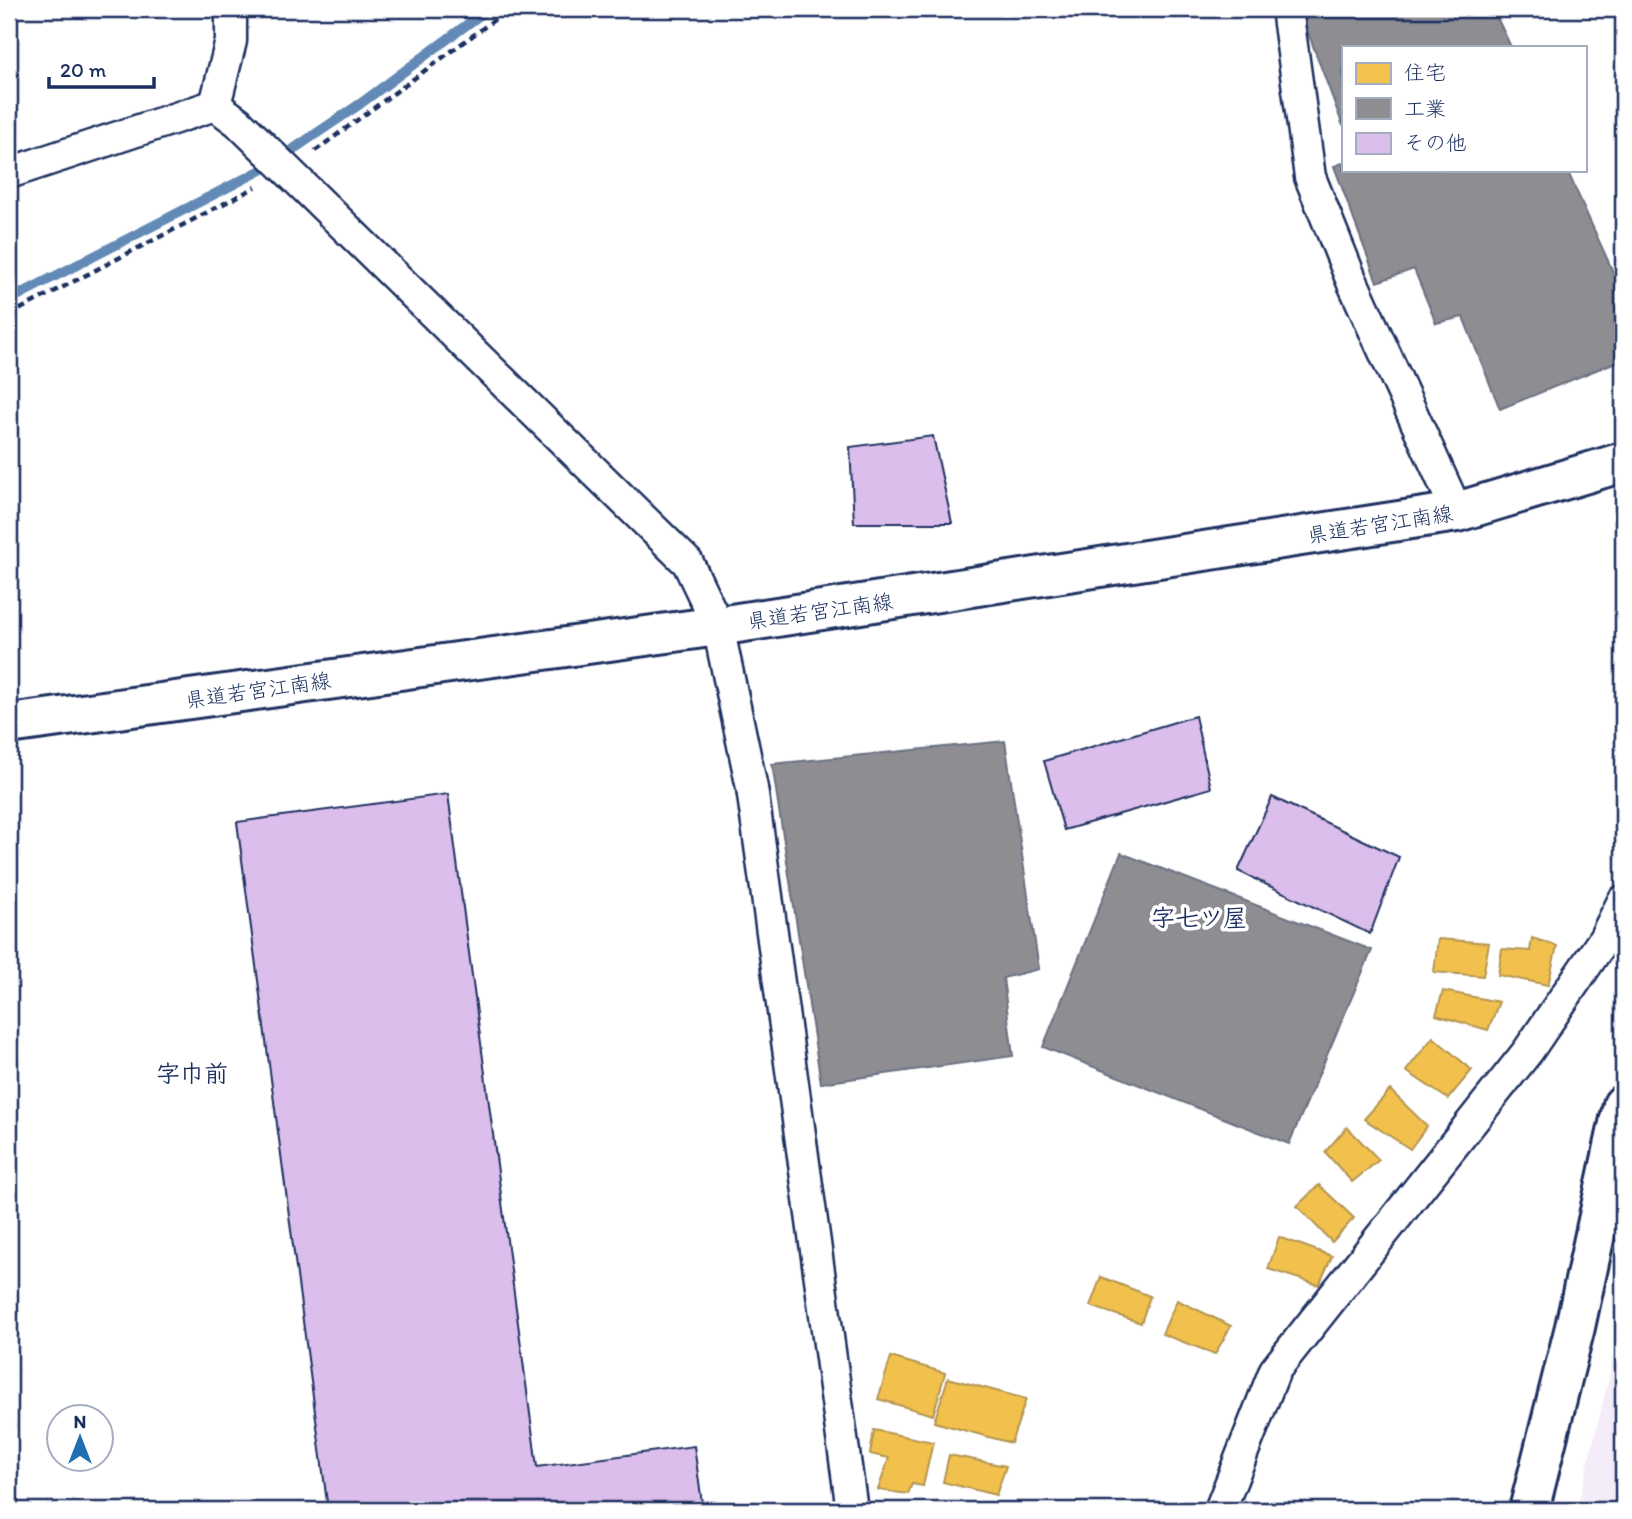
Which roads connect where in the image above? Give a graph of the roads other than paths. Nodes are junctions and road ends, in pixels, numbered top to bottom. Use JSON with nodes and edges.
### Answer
{"nodes":[{"id":1,"x":230,"y":9,"type":"edge"},
{"id":2,"x":1287,"y":9,"type":"edge"},
{"id":3,"x":215,"y":105,"type":"junction"},
{"id":4,"x":9,"y":173,"type":"edge"},
{"id":5,"x":1623,"y":462,"type":"edge"},
{"id":6,"x":1457,"y":512,"type":"junction"},
{"id":7,"x":718,"y":626,"type":"junction"},
{"id":8,"x":9,"y":724,"type":"edge"},
{"id":9,"x":1623,"y":901,"type":"edge"},
{"id":10,"x":1623,"y":1105,"type":"edge"},
{"id":11,"x":852,"y":1510,"type":"edge"},
{"id":12,"x":1220,"y":1510,"type":"edge"},
{"id":13,"x":1529,"y":1510,"type":"edge"}],
"edges":[{"from":1,"to":3,"type":"street"},
{"from":2,"to":6,"type":"street"},
{"from":3,"to":4,"type":"street"},
{"from":3,"to":7,"type":"street"},
{"from":5,"to":6,"type":"main road","name":"県道若宮江南線"},
{"from":6,"to":7,"type":"main road","name":"県道若宮江南線"},
{"from":7,"to":8,"type":"main road","name":"県道若宮江南線"},
{"from":7,"to":11,"type":"street"},
{"from":9,"to":12,"type":"street"},
{"from":10,"to":13,"type":"main road"}]}
